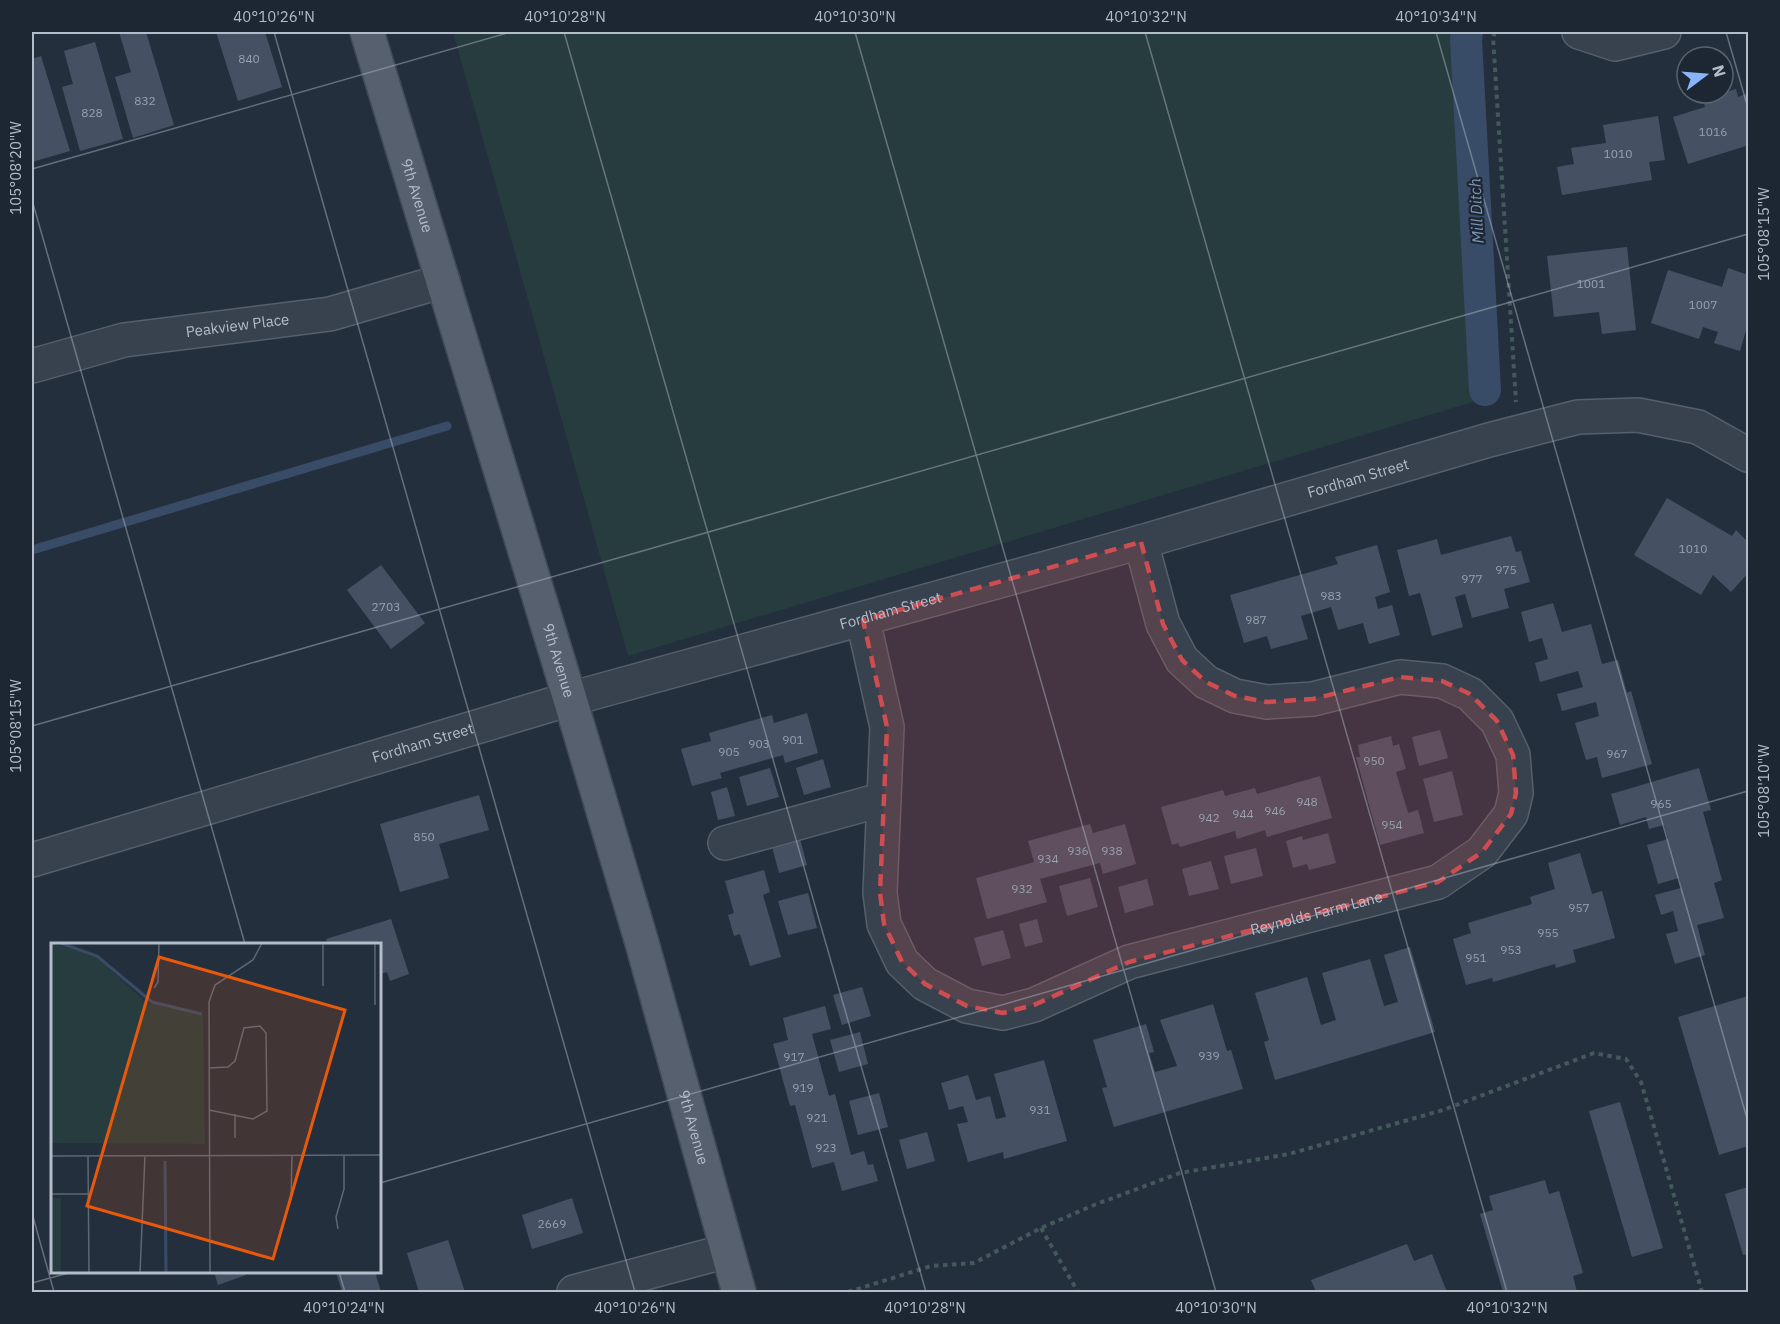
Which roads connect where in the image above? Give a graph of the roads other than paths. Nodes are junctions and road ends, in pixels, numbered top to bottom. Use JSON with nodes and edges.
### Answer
{"nodes":[{"id":1,"x":367,"y":32,"type":"edge"},
{"id":2,"x":1579,"y":32,"type":"edge"},
{"id":3,"x":1664,"y":32,"type":"edge"},
{"id":4,"x":443,"y":281,"type":"junction"},
{"id":5,"x":32,"y":366,"type":"edge"},
{"id":6,"x":1749,"y":455,"type":"edge"},
{"id":7,"x":1141,"y":542,"type":"junction"},
{"id":8,"x":862,"y":620,"type":"junction"},
{"id":9,"x":570,"y":699,"type":"junction"},
{"id":10,"x":884,"y":799,"type":"junction"},
{"id":11,"x":725,"y":843,"type":"dead end"},
{"id":12,"x":32,"y":860,"type":"edge"},
{"id":13,"x":727,"y":1251,"type":"junction"},
{"id":14,"x":574,"y":1293,"type":"edge"},
{"id":15,"x":739,"y":1293,"type":"edge"}],
"edges":[{"from":1,"to":4,"type":"main road","name":"9th Avenue"},
{"from":2,"to":3,"type":"street"},
{"from":4,"to":5,"type":"street","name":"Peakview Place"},
{"from":4,"to":9,"type":"main road","name":"9th Avenue"},
{"from":6,"to":7,"type":"street","name":"Fordham Street"},
{"from":7,"to":8,"type":"street","name":"Fordham Street"},
{"from":7,"to":10,"type":"street","name":"Reynolds Farm Lane"},
{"from":8,"to":9,"type":"street","name":"Fordham Street"},
{"from":8,"to":10,"type":"street","name":"Reynolds Farm Lane"},
{"from":9,"to":12,"type":"street","name":"Fordham Street"},
{"from":9,"to":13,"type":"main road","name":"9th Avenue"},
{"from":10,"to":11,"type":"street"},
{"from":13,"to":14,"type":"street"},
{"from":13,"to":15,"type":"main road","name":"9th Avenue"}]}
